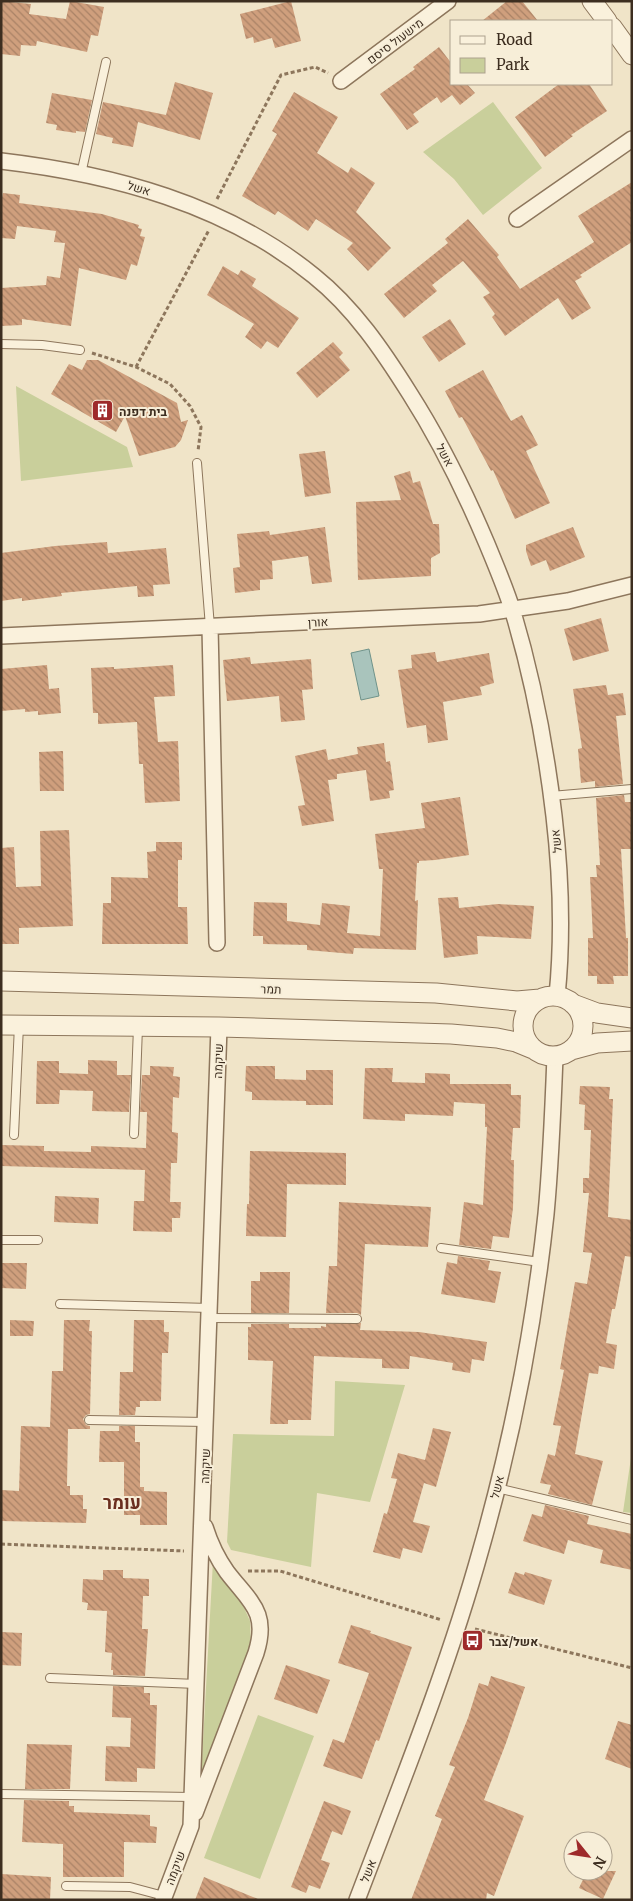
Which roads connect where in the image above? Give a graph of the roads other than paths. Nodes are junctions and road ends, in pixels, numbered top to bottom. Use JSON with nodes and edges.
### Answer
{"nodes":[{"id":1,"x":448,"y":1,"type":"edge"},
{"id":2,"x":592,"y":1,"type":"edge"},
{"id":3,"x":606,"y":20,"type":"edge"},
{"id":4,"x":613,"y":28,"type":"edge"},
{"id":5,"x":632,"y":55,"type":"edge"},
{"id":6,"x":106,"y":62,"type":"dead end"},
{"id":7,"x":341,"y":80,"type":"road end"},
{"id":8,"x":632,"y":139,"type":"edge"},
{"id":9,"x":1,"y":161,"type":"edge"},
{"id":10,"x":81,"y":174,"type":"junction"},
{"id":11,"x":517,"y":219,"type":"dead end"},
{"id":12,"x":1,"y":344,"type":"edge"},
{"id":13,"x":80,"y":350,"type":"road end"},
{"id":14,"x":196,"y":463,"type":"road end"},
{"id":15,"x":632,"y":585,"type":"edge"},
{"id":16,"x":513,"y":610,"type":"junction"},
{"id":17,"x":210,"y":627,"type":"junction"},
{"id":18,"x":1,"y":636,"type":"edge"},
{"id":19,"x":632,"y":790,"type":"edge"},
{"id":20,"x":552,"y":796,"type":"junction"},
{"id":21,"x":217,"y":943,"type":"dead end"},
{"id":22,"x":1,"y":981,"type":"edge"},
{"id":23,"x":556,"y":1000,"type":"junction"},
{"id":24,"x":632,"y":1018,"type":"edge"},
{"id":25,"x":10,"y":1025,"type":"edge"},
{"id":26,"x":138,"y":1026,"type":"junction"},
{"id":27,"x":219,"y":1027,"type":"junction"},
{"id":28,"x":632,"y":1041,"type":"edge"},
{"id":29,"x":533,"y":1049,"type":"junction"},
{"id":30,"x":563,"y":1053,"type":"junction"},
{"id":31,"x":134,"y":1134,"type":"dead end"},
{"id":32,"x":14,"y":1135,"type":"dead end"},
{"id":33,"x":1,"y":1240,"type":"edge"},
{"id":34,"x":38,"y":1240,"type":"dead end"},
{"id":35,"x":441,"y":1248,"type":"dead end"},
{"id":36,"x":540,"y":1262,"type":"junction"},
{"id":37,"x":60,"y":1304,"type":"dead end"},
{"id":38,"x":210,"y":1313,"type":"junction"},
{"id":39,"x":357,"y":1319,"type":"dead end"},
{"id":40,"x":89,"y":1420,"type":"dead end"},
{"id":41,"x":206,"y":1422,"type":"junction"},
{"id":42,"x":497,"y":1488,"type":"junction"},
{"id":43,"x":203,"y":1519,"type":"junction"},
{"id":44,"x":632,"y":1520,"type":"edge"},
{"id":45,"x":50,"y":1678,"type":"dead end"},
{"id":46,"x":197,"y":1684,"type":"junction"},
{"id":47,"x":1,"y":1794,"type":"edge"},
{"id":48,"x":192,"y":1798,"type":"junction"},
{"id":49,"x":190,"y":1826,"type":"junction"},
{"id":50,"x":66,"y":1886,"type":"dead end"},
{"id":51,"x":163,"y":1898,"type":"edge"},
{"id":52,"x":357,"y":1900,"type":"edge"}],
"edges":[{"from":1,"to":7,"type":"street","name":"מישעול סיסם"},
{"from":2,"to":3,"type":"street"},
{"from":4,"to":5,"type":"street"},
{"from":6,"to":10,"type":"lane"},
{"from":8,"to":11,"type":"street"},
{"from":9,"to":10,"type":"street","name":"אשל"},
{"from":10,"to":16,"type":"street","name":"אשל"},
{"from":12,"to":13,"type":"lane"},
{"from":14,"to":17,"type":"lane"},
{"from":15,"to":16,"type":"street","name":"אורן"},
{"from":16,"to":17,"type":"street","name":"אורן"},
{"from":16,"to":20,"type":"street","name":"אשל"},
{"from":17,"to":18,"type":"street","name":"אורן"},
{"from":17,"to":21,"type":"street"},
{"from":19,"to":20,"type":"lane"},
{"from":20,"to":23,"type":"street","name":"אשל"},
{"from":22,"to":23,"type":"street","name":"תמר"},
{"from":23,"to":24,"type":"street","name":"תמר"},
{"from":23,"to":29,"type":"street"},
{"from":23,"to":30,"type":"street"},
{"from":25,"to":26,"type":"street"},
{"from":25,"to":32,"type":"lane"},
{"from":26,"to":27,"type":"street"},
{"from":26,"to":31,"type":"lane"},
{"from":27,"to":29,"type":"street"},
{"from":27,"to":38,"type":"street","name":"שיקמה"},
{"from":28,"to":30,"type":"street"},
{"from":29,"to":30,"type":"street"},
{"from":30,"to":36,"type":"street","name":"אשל"},
{"from":33,"to":34,"type":"lane"},
{"from":35,"to":36,"type":"lane"},
{"from":36,"to":42,"type":"street","name":"אשל"},
{"from":37,"to":38,"type":"lane"},
{"from":38,"to":39,"type":"lane"},
{"from":38,"to":41,"type":"street","name":"שיקמה"},
{"from":40,"to":41,"type":"lane"},
{"from":41,"to":43,"type":"street","name":"שיקמה"},
{"from":42,"to":44,"type":"lane"},
{"from":42,"to":52,"type":"street","name":"אשל"},
{"from":43,"to":46,"type":"street","name":"שיקמה"},
{"from":43,"to":49,"type":"street"},
{"from":45,"to":46,"type":"lane"},
{"from":46,"to":48,"type":"street","name":"שיקמה"},
{"from":47,"to":48,"type":"lane"},
{"from":48,"to":49,"type":"street","name":"שיקמה"},
{"from":49,"to":51,"type":"street","name":"שיקמה"},
{"from":50,"to":51,"type":"lane"}]}
